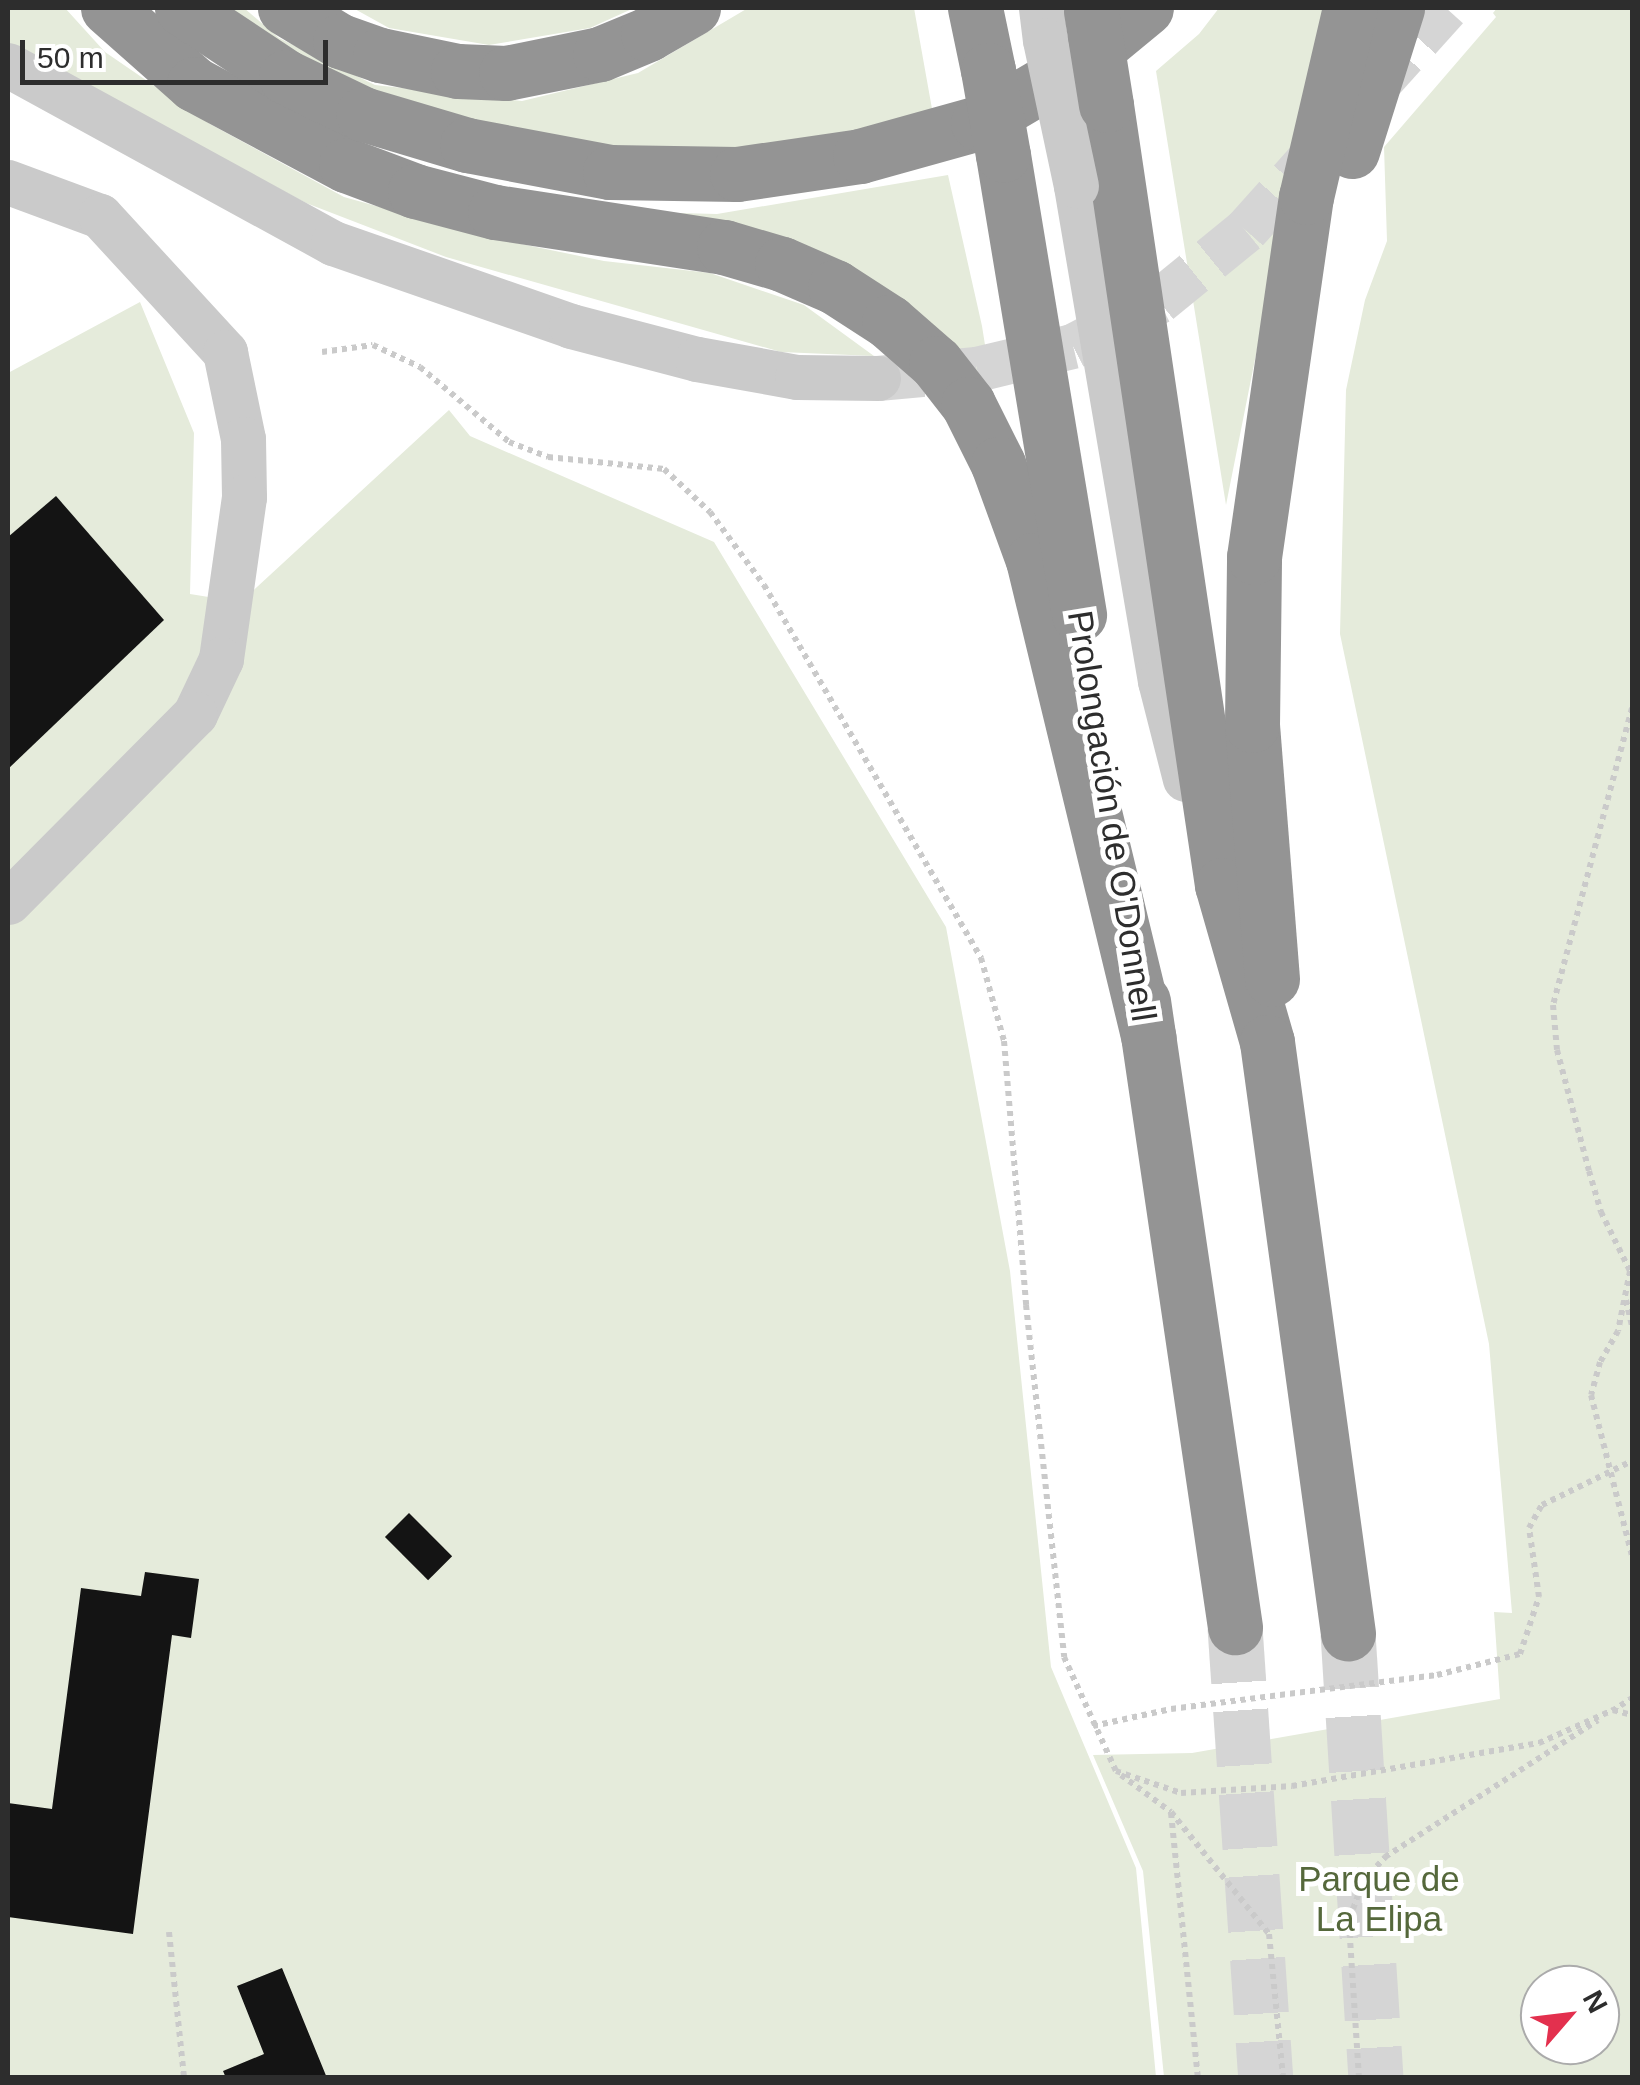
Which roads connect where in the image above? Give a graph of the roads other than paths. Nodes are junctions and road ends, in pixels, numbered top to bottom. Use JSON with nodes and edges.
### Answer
{"nodes":[{"id":1,"x":108,"y":8,"type":"edge"},
{"id":2,"x":182,"y":8,"type":"edge"},
{"id":3,"x":285,"y":8,"type":"edge"},
{"id":4,"x":693,"y":8,"type":"edge"},
{"id":5,"x":975,"y":8,"type":"edge"},
{"id":6,"x":1146,"y":8,"type":"edge"},
{"id":7,"x":1350,"y":8,"type":"edge"},
{"id":8,"x":1397,"y":8,"type":"edge"},
{"id":9,"x":1067,"y":17,"type":"edge"},
{"id":10,"x":8,"y":65,"type":"edge"},
{"id":11,"x":8,"y":182,"type":"edge"},
{"id":12,"x":878,"y":378,"type":"tunnel mouth"},
{"id":13,"x":1282,"y":378,"type":"junction"},
{"id":14,"x":1222,"y":885,"type":"junction"},
{"id":15,"x":8,"y":902,"type":"edge"},
{"id":16,"x":1149,"y":1038,"type":"junction"},
{"id":17,"x":1267,"y":1042,"type":"junction"},
{"id":18,"x":1235,"y":1627,"type":"tunnel mouth"},
{"id":19,"x":1348,"y":1633,"type":"tunnel mouth"}],
"edges":[{"from":1,"to":16,"type":"highway"},
{"from":2,"to":6,"type":"highway"},
{"from":3,"to":4,"type":"highway"},
{"from":5,"to":16,"type":"highway","name":"Prolongación de O'Donnell","bridge":true},
{"from":7,"to":13,"type":"highway"},
{"from":8,"to":13,"type":"highway"},
{"from":9,"to":14,"type":"street","name":"Prolongación de O'Donnell","bridge":true},
{"from":9,"to":14,"type":"highway","name":"Prolongación de O'Donnell","bridge":true},
{"from":10,"to":12,"type":"street"},
{"from":11,"to":15,"type":"street"},
{"from":13,"to":17,"type":"highway"},
{"from":14,"to":17,"type":"highway","name":"Prolongación de O'Donnell"},
{"from":16,"to":18,"type":"highway","name":"Prolongación de O'Donnell"},
{"from":17,"to":19,"type":"highway","name":"Prolongación de O'Donnell"}]}
